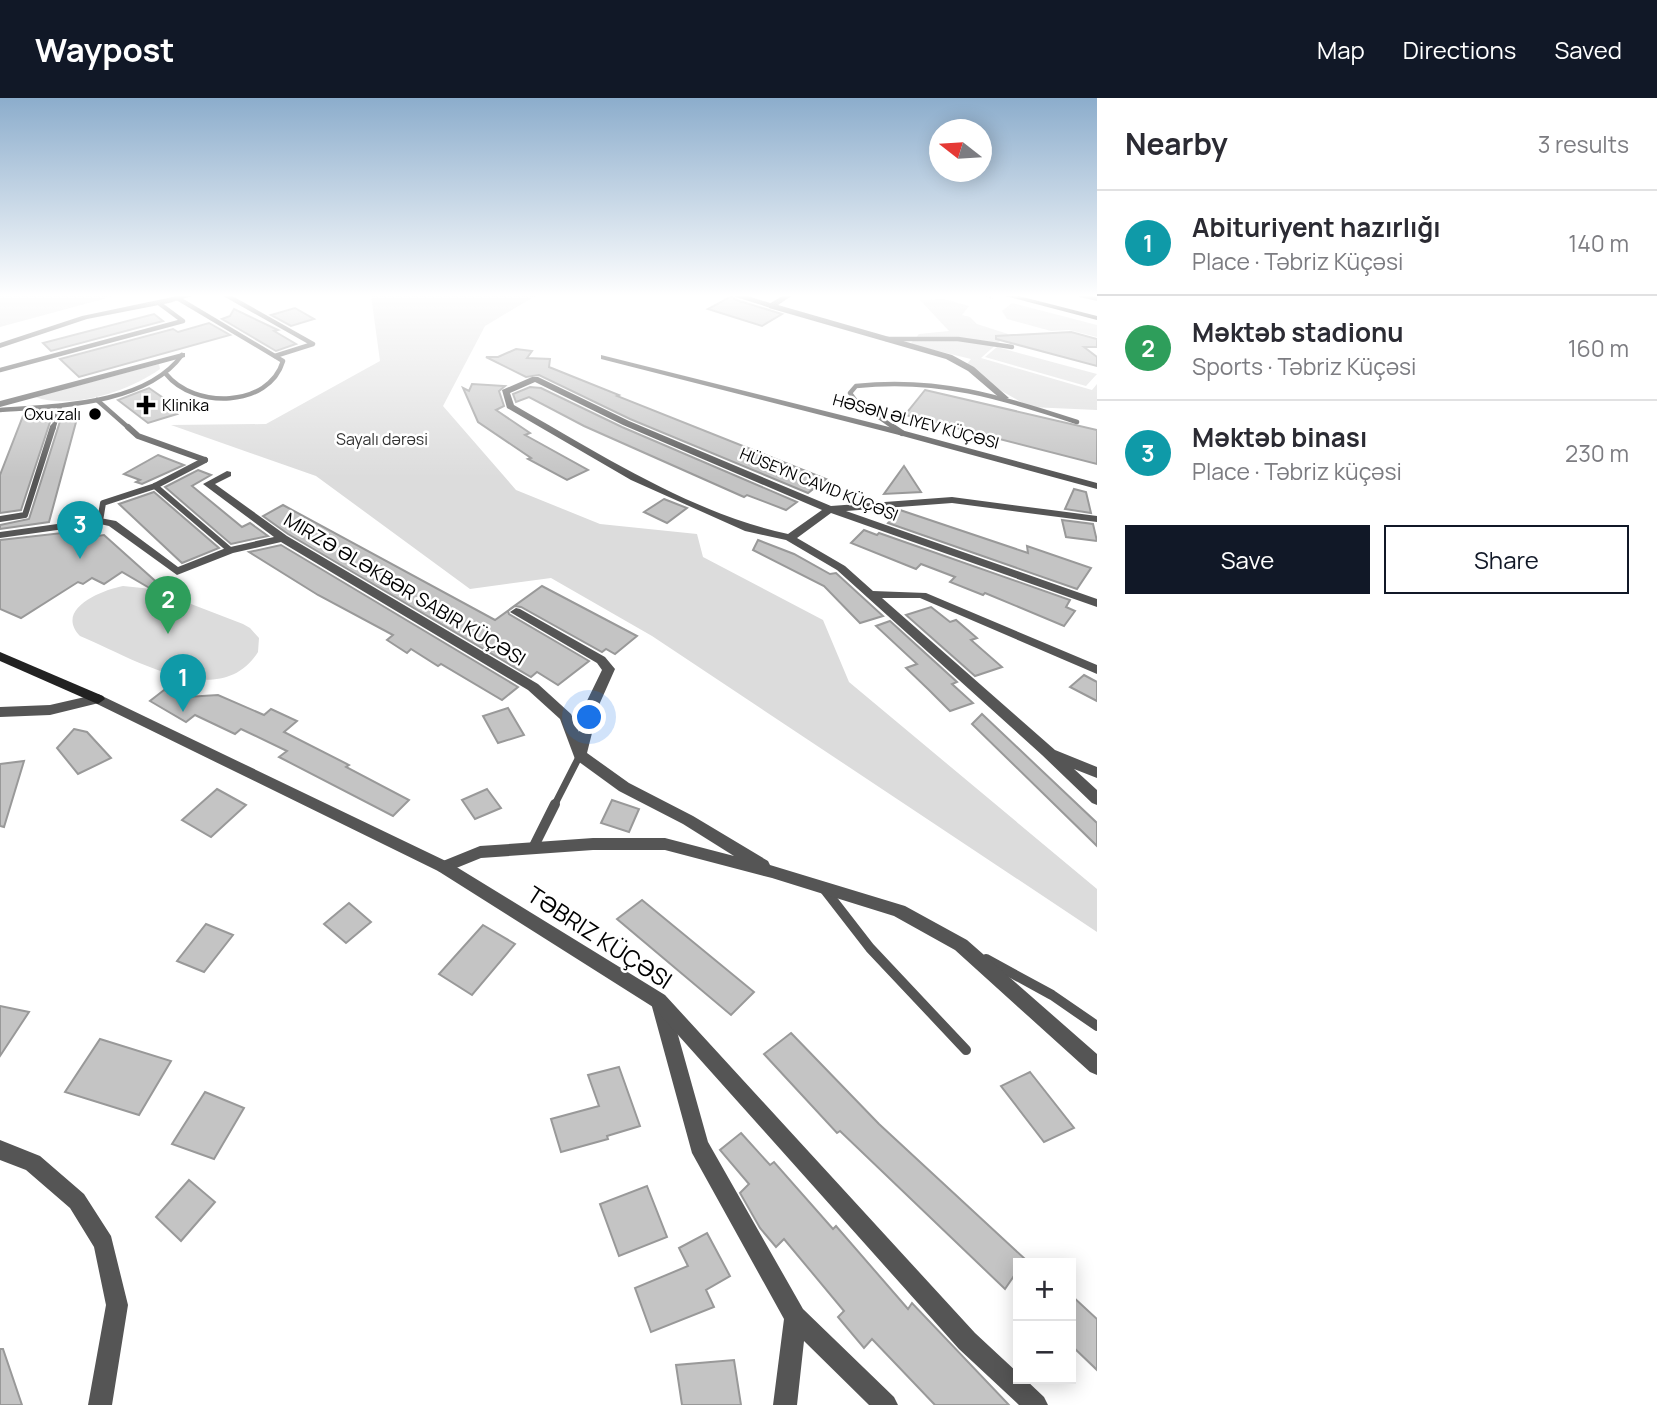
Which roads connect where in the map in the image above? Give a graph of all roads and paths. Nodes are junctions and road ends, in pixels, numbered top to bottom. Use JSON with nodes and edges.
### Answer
{"nodes":[{"id":1,"x":52,"y":356,"type":"edge"},
{"id":2,"x":179,"y":356,"type":"edge"},
{"id":3,"x":183,"y":356,"type":"edge"},
{"id":4,"x":275,"y":356,"type":"edge"},
{"id":5,"x":945,"y":356,"type":"edge"},
{"id":6,"x":604,"y":358,"type":"dead end"},
{"id":7,"x":0,"y":370,"type":"edge"},
{"id":8,"x":166,"y":374,"type":"junction"},
{"id":9,"x":1004,"y":398,"type":"junction"},
{"id":10,"x":97,"y":400,"type":"junction"},
{"id":11,"x":0,"y":404,"type":"edge"},
{"id":12,"x":60,"y":406,"type":"junction"},
{"id":13,"x":0,"y":410,"type":"edge"},
{"id":14,"x":1077,"y":422,"type":"dead end"},
{"id":15,"x":902,"y":433,"type":"junction"},
{"id":16,"x":227,"y":474,"type":"dead end"},
{"id":17,"x":155,"y":486,"type":"junction"},
{"id":18,"x":1097,"y":486,"type":"edge"},
{"id":19,"x":830,"y":509,"type":"junction"},
{"id":20,"x":0,"y":519,"type":"edge"},
{"id":21,"x":1097,"y":519,"type":"edge"},
{"id":22,"x":100,"y":521,"type":"junction"},
{"id":23,"x":0,"y":535,"type":"edge"},
{"id":24,"x":283,"y":538,"type":"junction"},
{"id":25,"x":790,"y":538,"type":"junction"},
{"id":26,"x":230,"y":550,"type":"junction"},
{"id":27,"x":872,"y":594,"type":"junction"},
{"id":28,"x":1097,"y":603,"type":"edge"},
{"id":29,"x":516,"y":612,"type":"dead end"},
{"id":30,"x":0,"y":656,"type":"edge"},
{"id":31,"x":1097,"y":670,"type":"edge"},
{"id":32,"x":97,"y":699,"type":"junction"},
{"id":33,"x":0,"y":712,"type":"edge"},
{"id":34,"x":1047,"y":751,"type":"junction"},
{"id":35,"x":580,"y":755,"type":"junction"},
{"id":36,"x":1097,"y":773,"type":"edge"},
{"id":37,"x":1097,"y":800,"type":"edge"},
{"id":38,"x":534,"y":846,"type":"junction"},
{"id":39,"x":444,"y":867,"type":"junction"},
{"id":40,"x":772,"y":872,"type":"junction"},
{"id":41,"x":825,"y":890,"type":"junction"},
{"id":42,"x":961,"y":945,"type":"junction"},
{"id":43,"x":659,"y":1001,"type":"junction"},
{"id":44,"x":1097,"y":1027,"type":"edge"},
{"id":45,"x":966,"y":1050,"type":"dead end"},
{"id":46,"x":1097,"y":1066,"type":"edge"},
{"id":47,"x":0,"y":1150,"type":"edge"},
{"id":48,"x":795,"y":1317,"type":"junction"},
{"id":49,"x":100,"y":1405,"type":"edge"},
{"id":50,"x":785,"y":1405,"type":"edge"},
{"id":51,"x":886,"y":1405,"type":"edge"},
{"id":52,"x":1036,"y":1405,"type":"edge"}],
"edges":[{"from":1,"to":7,"type":"lane"},
{"from":2,"to":11,"type":"street"},
{"from":3,"to":8,"type":"lane"},
{"from":4,"to":8,"type":"lane"},
{"from":5,"to":9,"type":"street"},
{"from":6,"to":15,"type":"street","name":"HƏSƏN ƏLIYEV KÜÇƏSI"},
{"from":8,"to":10,"type":"lane"},
{"from":9,"to":14,"type":"lane"},
{"from":9,"to":15,"type":"lane"},
{"from":10,"to":12,"type":"lane"},
{"from":10,"to":17,"type":"lane"},
{"from":12,"to":13,"type":"lane"},
{"from":12,"to":20,"type":"lane"},
{"from":15,"to":18,"type":"street","name":"HƏSƏN ƏLIYEV KÜÇƏSI"},
{"from":16,"to":24,"type":"street","name":"MIRZƏ ƏLƏKBƏR SABIR KÜÇƏSI"},
{"from":17,"to":22,"type":"lane"},
{"from":17,"to":26,"type":"lane"},
{"from":19,"to":21,"type":"street"},
{"from":19,"to":25,"type":"street"},
{"from":19,"to":25,"type":"street","name":"HÜSEYN CAVID KÜÇƏSI"},
{"from":19,"to":28,"type":"street","name":"HÜSEYN CAVID KÜÇƏSI"},
{"from":22,"to":23,"type":"street"},
{"from":22,"to":26,"type":"street"},
{"from":24,"to":26,"type":"street"},
{"from":24,"to":35,"type":"street","name":"MIRZƏ ƏLƏKBƏR SABIR KÜÇƏSI"},
{"from":25,"to":27,"type":"street"},
{"from":27,"to":31,"type":"street"},
{"from":27,"to":34,"type":"street"},
{"from":29,"to":35,"type":"street"},
{"from":30,"to":32,"type":"main road"},
{"from":32,"to":33,"type":"street"},
{"from":32,"to":39,"type":"street","name":"TƏBRIZ KÜÇƏSI"},
{"from":34,"to":36,"type":"street"},
{"from":34,"to":37,"type":"street"},
{"from":35,"to":38,"type":"lane"},
{"from":35,"to":40,"type":"street"},
{"from":38,"to":39,"type":"street"},
{"from":38,"to":40,"type":"street"},
{"from":39,"to":43,"type":"street","name":"TƏBRIZ KÜÇƏSI"},
{"from":40,"to":41,"type":"street"},
{"from":41,"to":42,"type":"street"},
{"from":41,"to":45,"type":"lane"},
{"from":42,"to":44,"type":"lane"},
{"from":42,"to":46,"type":"street"},
{"from":43,"to":48,"type":"street"},
{"from":43,"to":52,"type":"street","name":"TƏBRIZ KÜÇƏSI"},
{"from":47,"to":49,"type":"street"},
{"from":48,"to":50,"type":"street"},
{"from":48,"to":51,"type":"street"}]}
